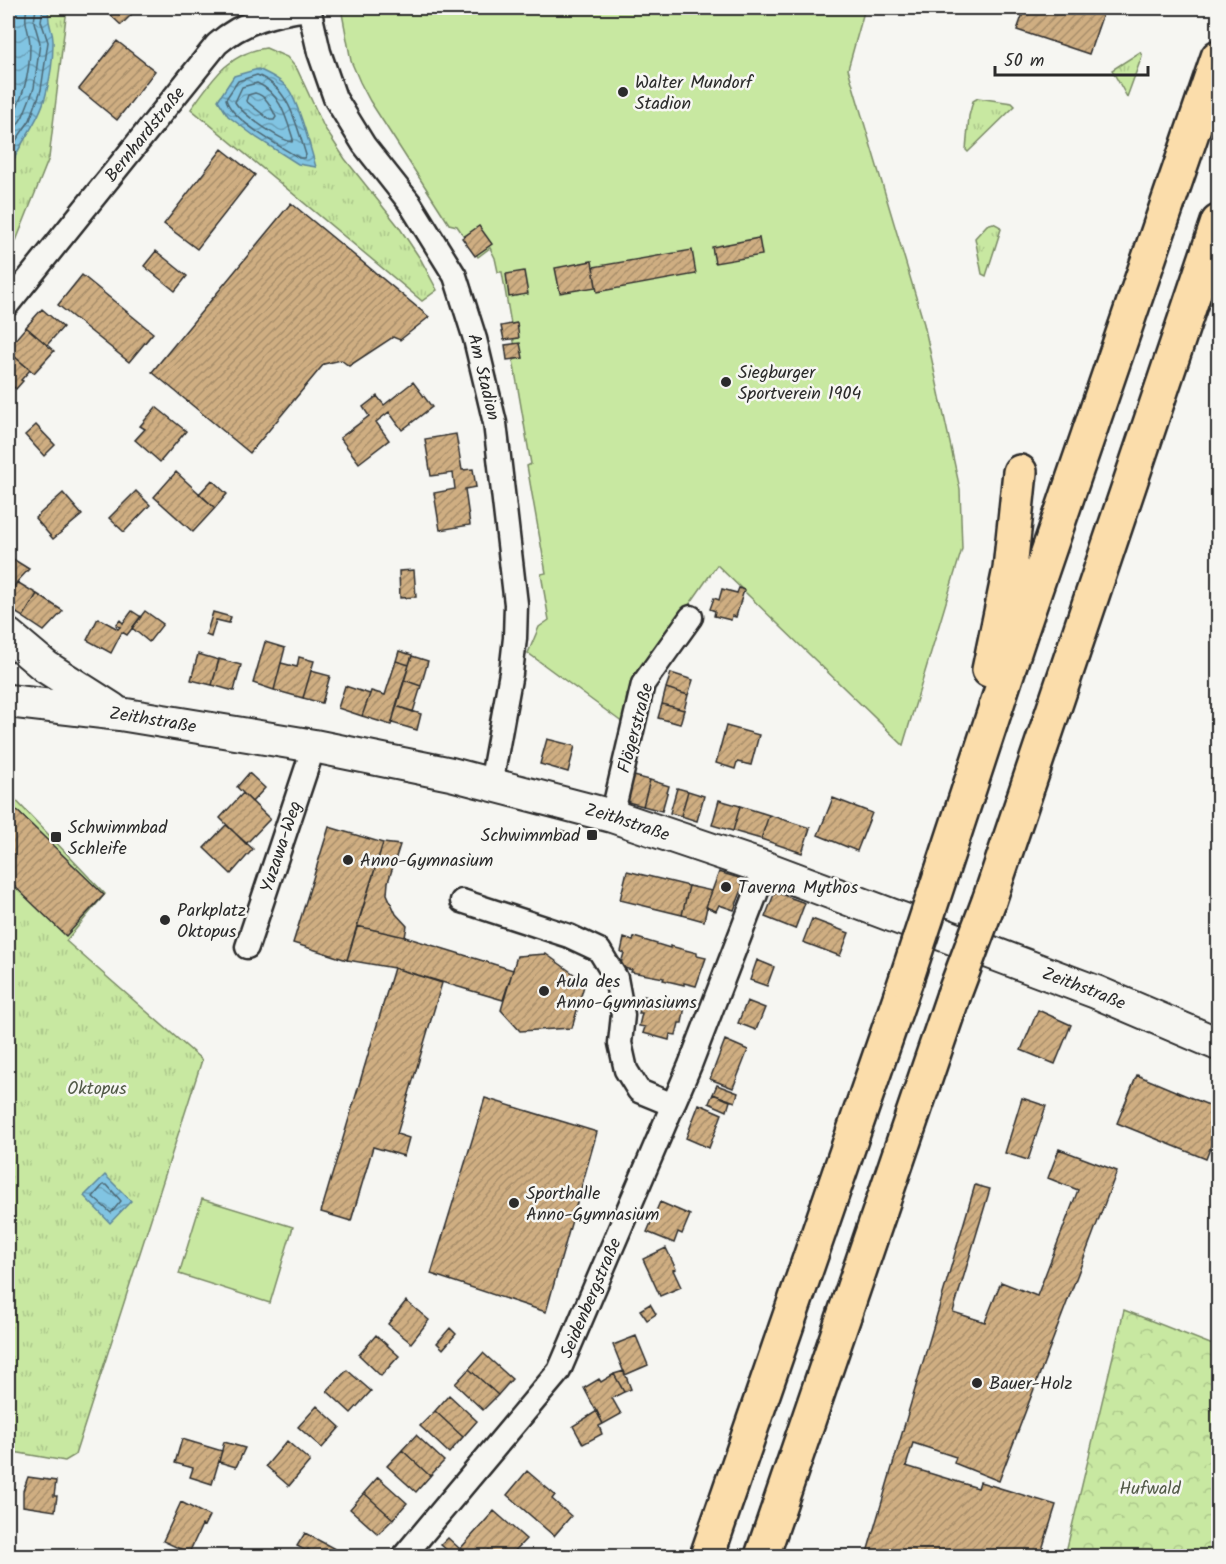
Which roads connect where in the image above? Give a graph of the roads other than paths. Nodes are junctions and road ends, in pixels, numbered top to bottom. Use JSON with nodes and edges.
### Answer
{"nodes":[{"id":1,"x":309,"y":8,"type":"edge"},
{"id":2,"x":1218,"y":57,"type":"edge"},
{"id":3,"x":1218,"y":222,"type":"edge"},
{"id":4,"x":8,"y":304,"type":"edge"},
{"id":5,"x":1020,"y":472,"type":"dead end"},
{"id":6,"x":691,"y":616,"type":"dead end"},
{"id":7,"x":8,"y":635,"type":"edge"},
{"id":8,"x":8,"y":701,"type":"edge"},
{"id":9,"x":120,"y":714,"type":"junction"},
{"id":10,"x":314,"y":746,"type":"junction"},
{"id":11,"x":491,"y":784,"type":"junction"},
{"id":12,"x":612,"y":816,"type":"junction"},
{"id":13,"x":959,"y":816,"type":"junction"},
{"id":14,"x":766,"y":868,"type":"junction"},
{"id":15,"x":462,"y":901,"type":"dead end"},
{"id":16,"x":247,"y":947,"type":"dead end"},
{"id":17,"x":1218,"y":1044,"type":"edge"},
{"id":18,"x":673,"y":1104,"type":"junction"},
{"id":19,"x":404,"y":1557,"type":"edge"},
{"id":20,"x":707,"y":1557,"type":"edge"},
{"id":21,"x":762,"y":1557,"type":"edge"}],
"edges":[{"from":1,"to":4,"type":"street","name":"Bernhardstraße"},
{"from":1,"to":11,"type":"street","name":"Am Stadion"},
{"from":2,"to":13,"type":"highway"},
{"from":3,"to":21,"type":"highway","bridge":true},
{"from":5,"to":13,"type":"highway"},
{"from":6,"to":12,"type":"street","name":"Flögerstraße"},
{"from":7,"to":9,"type":"street"},
{"from":8,"to":9,"type":"street","name":"Zeithstraße"},
{"from":9,"to":10,"type":"street","name":"Zeithstraße"},
{"from":10,"to":11,"type":"street","name":"Zeithstraße"},
{"from":10,"to":16,"type":"street","name":"Yuzawa-Weg"},
{"from":11,"to":12,"type":"street","name":"Zeithstraße"},
{"from":12,"to":14,"type":"street","name":"Zeithstraße"},
{"from":13,"to":20,"type":"highway","bridge":true},
{"from":14,"to":17,"type":"street","name":"Zeithstraße"},
{"from":14,"to":18,"type":"street","name":"Seidenbergstraße"},
{"from":15,"to":18,"type":"street"},
{"from":18,"to":19,"type":"street","name":"Seidenbergstraße"}]}
